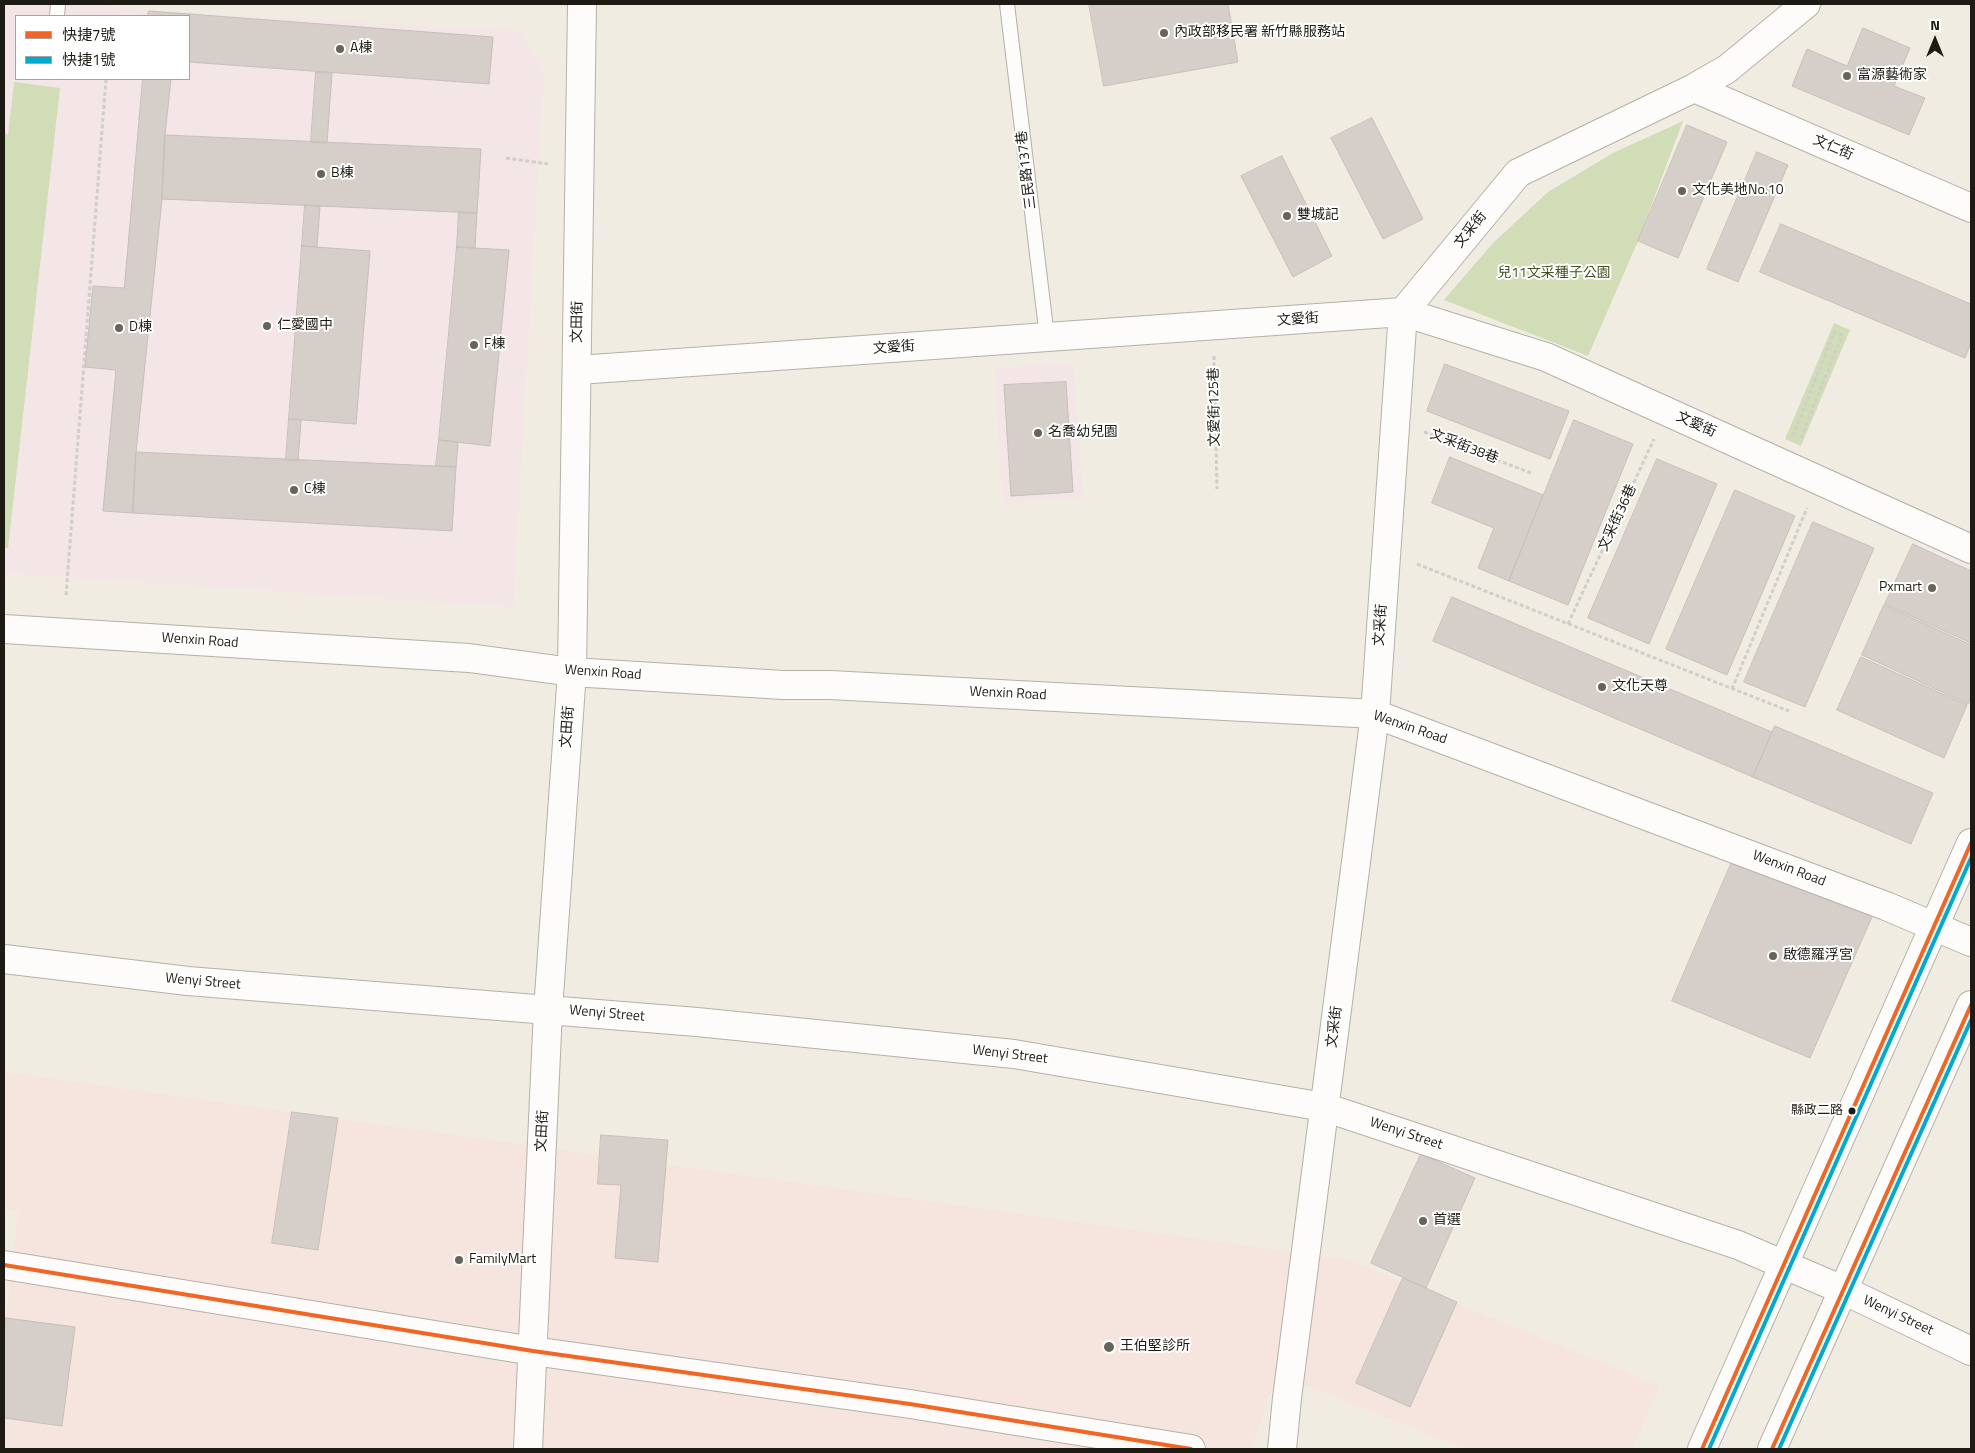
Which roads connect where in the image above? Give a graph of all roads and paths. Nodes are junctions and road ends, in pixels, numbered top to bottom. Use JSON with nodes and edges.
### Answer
{"nodes":[{"id":1,"x":582,"y":4,"type":"edge"},
{"id":2,"x":1007,"y":4,"type":"edge"},
{"id":3,"x":1806,"y":4,"type":"edge"},
{"id":4,"x":106,"y":80,"type":"edge"},
{"id":5,"x":1694,"y":88,"type":"junction"},
{"id":6,"x":506,"y":158,"type":"dead end"},
{"id":7,"x":580,"y":170,"type":"junction"},
{"id":8,"x":1971,"y":208,"type":"edge"},
{"id":9,"x":1403,"y":312,"type":"junction"},
{"id":10,"x":1213,"y":326,"type":"junction"},
{"id":11,"x":1047,"y":337,"type":"junction"},
{"id":12,"x":578,"y":370,"type":"junction"},
{"id":13,"x":1667,"y":412,"type":"junction"},
{"id":14,"x":1396,"y":421,"type":"junction"},
{"id":15,"x":1786,"y":465,"type":"junction"},
{"id":16,"x":1531,"y":473,"type":"dead end"},
{"id":17,"x":1819,"y":480,"type":"junction"},
{"id":18,"x":1217,"y":489,"type":"dead end"},
{"id":19,"x":1971,"y":549,"type":"edge"},
{"id":20,"x":1387,"y":552,"type":"junction"},
{"id":21,"x":66,"y":595,"type":"dead end"},
{"id":22,"x":1568,"y":624,"type":"junction"},
{"id":23,"x":4,"y":629,"type":"edge"},
{"id":24,"x":572,"y":672,"type":"junction"},
{"id":25,"x":1732,"y":689,"type":"junction"},
{"id":26,"x":1789,"y":711,"type":"dead end"},
{"id":27,"x":1376,"y":714,"type":"junction"},
{"id":28,"x":1971,"y":843,"type":"edge"},
{"id":29,"x":1934,"y":925,"type":"junction"},
{"id":30,"x":1971,"y":942,"type":"edge"},
{"id":31,"x":4,"y":960,"type":"edge"},
{"id":32,"x":1971,"y":1004,"type":"edge"},
{"id":33,"x":548,"y":1010,"type":"junction"},
{"id":34,"x":1324,"y":1107,"type":"junction"},
{"id":35,"x":4,"y":1264,"type":"edge"},
{"id":36,"x":1784,"y":1264,"type":"junction"},
{"id":37,"x":1843,"y":1290,"type":"junction"},
{"id":38,"x":533,"y":1351,"type":"junction"},
{"id":39,"x":1971,"y":1351,"type":"edge"},
{"id":40,"x":528,"y":1449,"type":"edge"},
{"id":41,"x":1191,"y":1449,"type":"edge"},
{"id":42,"x":1282,"y":1449,"type":"edge"},
{"id":43,"x":1702,"y":1449,"type":"edge"},
{"id":44,"x":1772,"y":1449,"type":"edge"}],
"edges":[{"from":1,"to":7,"type":"street","name":"文田街"},
{"from":2,"to":11,"type":"lane","name":"三民路137巷"},
{"from":3,"to":5,"type":"street","name":"文采街"},
{"from":4,"to":21,"type":"path"},
{"from":5,"to":8,"type":"street","name":"文仁街"},
{"from":5,"to":9,"type":"street","name":"文采街"},
{"from":6,"to":7,"type":"path"},
{"from":7,"to":12,"type":"street","name":"文田街"},
{"from":9,"to":10,"type":"street","name":"文愛街"},
{"from":9,"to":13,"type":"street","name":"文愛街"},
{"from":9,"to":14,"type":"street","name":"文采街"},
{"from":10,"to":11,"type":"street","name":"文愛街"},
{"from":10,"to":18,"type":"path","name":"文愛街125巷"},
{"from":11,"to":12,"type":"street","name":"文愛街"},
{"from":12,"to":24,"type":"street","name":"文田街"},
{"from":13,"to":15,"type":"street","name":"文愛街"},
{"from":13,"to":22,"type":"path","name":"文采街36巷"},
{"from":14,"to":16,"type":"path","name":"文采街38巷"},
{"from":14,"to":20,"type":"street","name":"文采街"},
{"from":15,"to":15,"type":"path"},
{"from":15,"to":17,"type":"street","name":"文愛街"},
{"from":17,"to":19,"type":"street","name":"文愛街"},
{"from":17,"to":25,"type":"path"},
{"from":20,"to":22,"type":"path"},
{"from":20,"to":27,"type":"street","name":"文采街"},
{"from":22,"to":25,"type":"path"},
{"from":23,"to":24,"type":"street","name":"Wenxin Road"},
{"from":24,"to":27,"type":"street","name":"Wenxin Road"},
{"from":24,"to":33,"type":"street","name":"文田街"},
{"from":25,"to":26,"type":"path"},
{"from":27,"to":29,"type":"street","name":"Wenxin Road"},
{"from":27,"to":34,"type":"street","name":"文采街"},
{"from":28,"to":29,"type":"street"},
{"from":29,"to":30,"type":"street","name":"Wenxin Road"},
{"from":29,"to":36,"type":"street"},
{"from":31,"to":33,"type":"street","name":"Wenyi Street"},
{"from":32,"to":37,"type":"street"},
{"from":33,"to":34,"type":"street","name":"Wenyi Street"},
{"from":33,"to":38,"type":"street","name":"文田街"},
{"from":34,"to":36,"type":"street","name":"Wenyi Street"},
{"from":34,"to":42,"type":"street","name":"文采街"},
{"from":35,"to":38,"type":"street"},
{"from":36,"to":37,"type":"street","name":"Wenyi Street"},
{"from":36,"to":43,"type":"street"},
{"from":37,"to":39,"type":"street","name":"Wenyi Street"},
{"from":37,"to":44,"type":"street"},
{"from":38,"to":40,"type":"street","name":"文田街"},
{"from":38,"to":41,"type":"street"}]}
